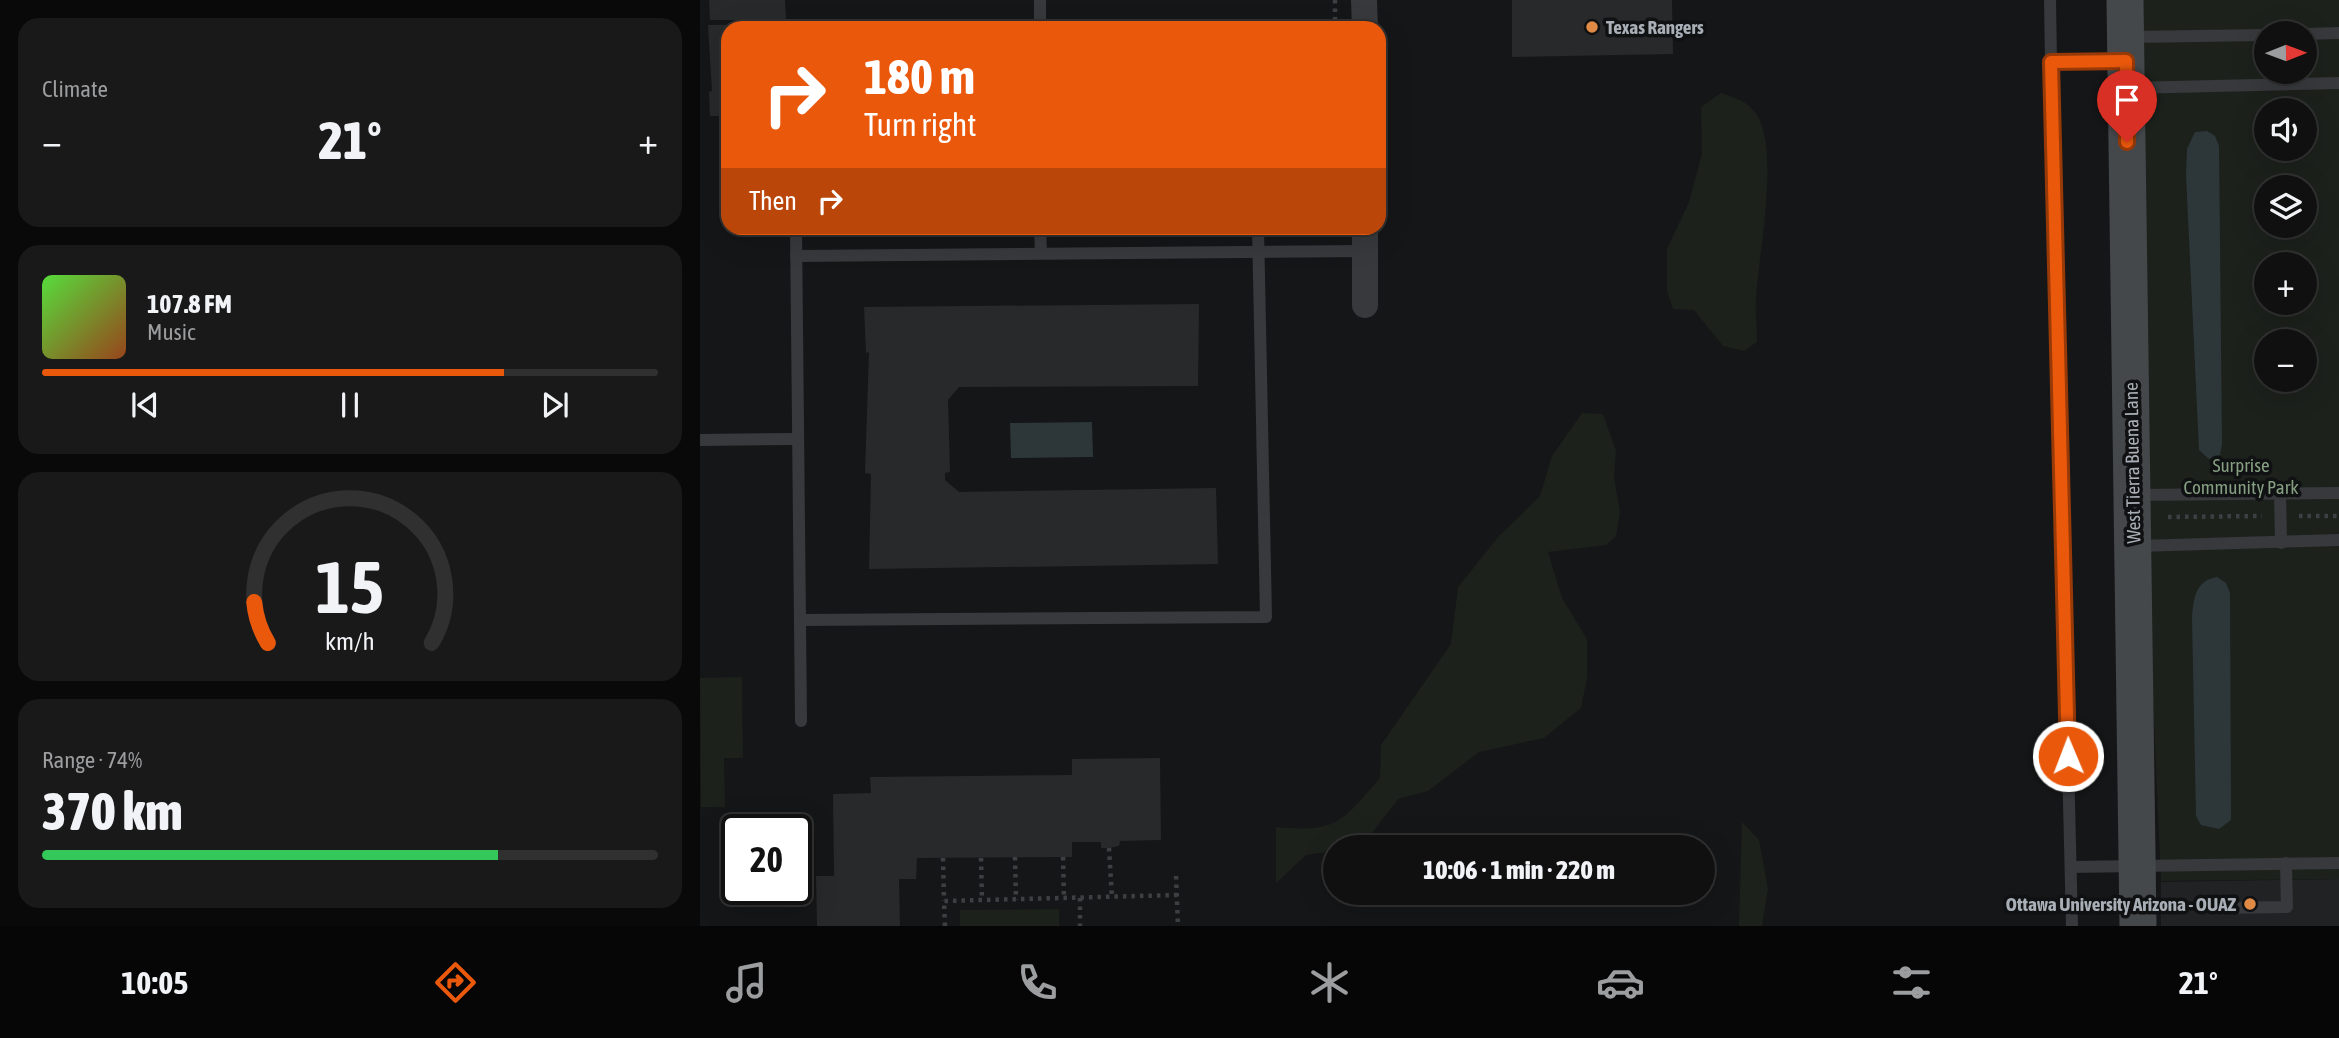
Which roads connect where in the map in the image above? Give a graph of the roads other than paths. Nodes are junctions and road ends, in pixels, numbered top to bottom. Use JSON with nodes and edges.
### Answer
{"nodes":[{"id":1,"x":1040,"y":0,"type":"edge"},
{"id":2,"x":1364,"y":0,"type":"edge"},
{"id":3,"x":2050,"y":0,"type":"edge"},
{"id":4,"x":2125,"y":0,"type":"edge"},
{"id":5,"x":1040,"y":21,"type":"edge"},
{"id":6,"x":1365,"y":21,"type":"edge"},
{"id":7,"x":2339,"y":33,"type":"edge"},
{"id":8,"x":2317,"y":34,"type":"edge"},
{"id":9,"x":2254,"y":37,"type":"edge"},
{"id":10,"x":2051,"y":62,"type":"junction"},
{"id":11,"x":2126,"y":62,"type":"junction"},
{"id":12,"x":2254,"y":76,"type":"edge"},
{"id":13,"x":2317,"y":81,"type":"edge"},
{"id":14,"x":2339,"y":83,"type":"edge"},
{"id":15,"x":796,"y":235,"type":"edge"},
{"id":16,"x":1040,"y":235,"type":"edge"},
{"id":17,"x":1258,"y":235,"type":"edge"},
{"id":18,"x":1365,"y":239,"type":"edge"},
{"id":19,"x":1259,"y":251,"type":"junction"},
{"id":20,"x":1041,"y":253,"type":"junction"},
{"id":21,"x":796,"y":256,"type":"junction"},
{"id":22,"x":1365,"y":305,"type":"dead end"},
{"id":23,"x":797,"y":439,"type":"junction"},
{"id":24,"x":700,"y":440,"type":"edge"},
{"id":25,"x":2280,"y":493,"type":"junction"},
{"id":26,"x":2339,"y":493,"type":"edge"},
{"id":27,"x":2133,"y":495,"type":"junction"},
{"id":28,"x":2339,"y":540,"type":"edge"},
{"id":29,"x":2281,"y":543,"type":"junction"},
{"id":30,"x":2133,"y":546,"type":"junction"},
{"id":31,"x":802,"y":620,"type":"junction"},
{"id":32,"x":801,"y":721,"type":"dead end"},
{"id":33,"x":2286,"y":863,"type":"junction"},
{"id":34,"x":2339,"y":863,"type":"edge"},
{"id":35,"x":2137,"y":865,"type":"junction"},
{"id":36,"x":2071,"y":867,"type":"junction"},
{"id":37,"x":2218,"y":908,"type":"dead end"},
{"id":38,"x":2072,"y":926,"type":"edge"},
{"id":39,"x":2138,"y":926,"type":"edge"}],
"edges":[{"from":1,"to":5,"type":"lane"},
{"from":2,"to":6,"type":"street"},
{"from":3,"to":10,"type":"lane"},
{"from":4,"to":11,"type":"street","name":"West Tierra Buena Lane"},
{"from":7,"to":8,"type":"lane"},
{"from":9,"to":11,"type":"lane"},
{"from":10,"to":11,"type":"lane"},
{"from":10,"to":36,"type":"lane"},
{"from":11,"to":12,"type":"lane"},
{"from":11,"to":27,"type":"street","name":"West Tierra Buena Lane"},
{"from":13,"to":14,"type":"lane"},
{"from":15,"to":21,"type":"lane"},
{"from":16,"to":20,"type":"lane"},
{"from":17,"to":19,"type":"lane"},
{"from":18,"to":19,"type":"lane"},
{"from":18,"to":22,"type":"street"},
{"from":19,"to":20,"type":"lane"},
{"from":19,"to":31,"type":"lane"},
{"from":20,"to":21,"type":"lane"},
{"from":21,"to":23,"type":"lane"},
{"from":23,"to":24,"type":"lane"},
{"from":23,"to":31,"type":"lane"},
{"from":25,"to":26,"type":"lane"},
{"from":25,"to":27,"type":"lane"},
{"from":25,"to":29,"type":"lane"},
{"from":27,"to":30,"type":"street","name":"West Tierra Buena Lane"},
{"from":28,"to":29,"type":"lane"},
{"from":29,"to":30,"type":"lane"},
{"from":30,"to":35,"type":"street","name":"West Tierra Buena Lane"},
{"from":31,"to":32,"type":"lane"},
{"from":33,"to":34,"type":"lane"},
{"from":33,"to":35,"type":"lane"},
{"from":33,"to":37,"type":"lane"},
{"from":35,"to":36,"type":"lane"},
{"from":35,"to":39,"type":"street","name":"West Tierra Buena Lane"},
{"from":36,"to":38,"type":"lane"}]}
